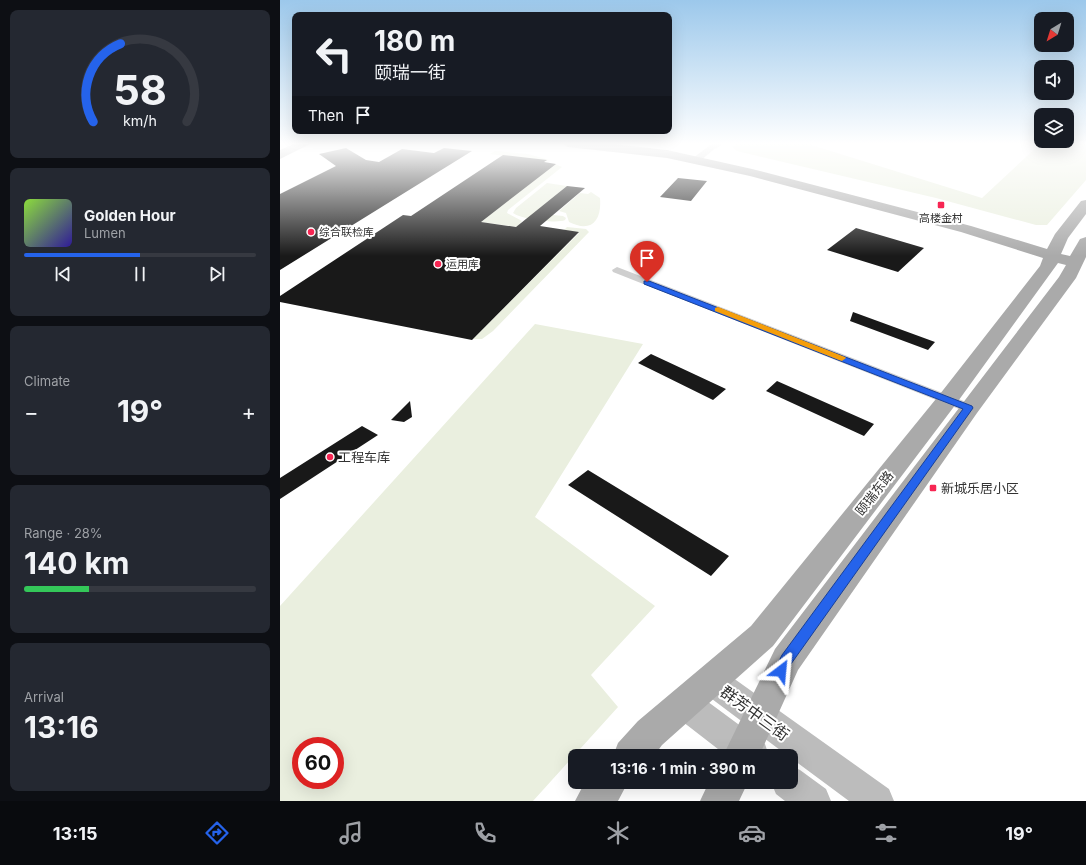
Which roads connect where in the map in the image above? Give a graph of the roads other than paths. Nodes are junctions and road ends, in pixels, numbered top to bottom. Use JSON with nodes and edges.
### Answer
{"nodes":[{"id":1,"x":790,"y":180,"type":"edge"},
{"id":2,"x":826,"y":180,"type":"edge"},
{"id":3,"x":922,"y":204,"type":"dead end"},
{"id":4,"x":1086,"y":204,"type":"edge"},
{"id":5,"x":937,"y":208,"type":"dead end"},
{"id":6,"x":1055,"y":250,"type":"junction"},
{"id":7,"x":1083,"y":256,"type":"edge"},
{"id":8,"x":617,"y":270,"type":"dead end"},
{"id":9,"x":958,"y":404,"type":"junction"},
{"id":10,"x":711,"y":680,"type":"junction"},
{"id":11,"x":685,"y":704,"type":"junction"},
{"id":12,"x":760,"y":716,"type":"junction"},
{"id":13,"x":637,"y":749,"type":"edge"},
{"id":14,"x":740,"y":749,"type":"edge"},
{"id":15,"x":748,"y":749,"type":"edge"},
{"id":16,"x":604,"y":789,"type":"edge"},
{"id":17,"x":725,"y":789,"type":"edge"},
{"id":18,"x":798,"y":789,"type":"edge"},
{"id":19,"x":594,"y":801,"type":"edge"},
{"id":20,"x":719,"y":801,"type":"edge"},
{"id":21,"x":814,"y":801,"type":"edge"},
{"id":22,"x":877,"y":801,"type":"edge"}],
"edges":[{"from":1,"to":6,"type":"main road"},
{"from":2,"to":3,"type":"main road"},
{"from":4,"to":6,"type":"main road","name":"颐瑞东路"},
{"from":5,"to":6,"type":"main road"},
{"from":6,"to":7,"type":"main road"},
{"from":6,"to":9,"type":"main road","name":"颐瑞东路"},
{"from":7,"to":9,"type":"main road","name":"颐瑞东路"},
{"from":8,"to":9,"type":"street"},
{"from":9,"to":10,"type":"main road","name":"颐瑞东路"},
{"from":9,"to":12,"type":"main road","name":"颐瑞东路"},
{"from":10,"to":11,"type":"main road","name":"颐瑞东路"},
{"from":10,"to":12,"type":"main road","name":"群芳中三街"},
{"from":11,"to":13,"type":"main road","name":"颐瑞东路"},
{"from":11,"to":14,"type":"main road"},
{"from":12,"to":15,"type":"main road","name":"颐瑞东路"},
{"from":12,"to":22,"type":"main road","name":"群芳中三街"},
{"from":16,"to":19,"type":"main road"},
{"from":17,"to":20,"type":"main road"},
{"from":18,"to":21,"type":"main road"}]}
